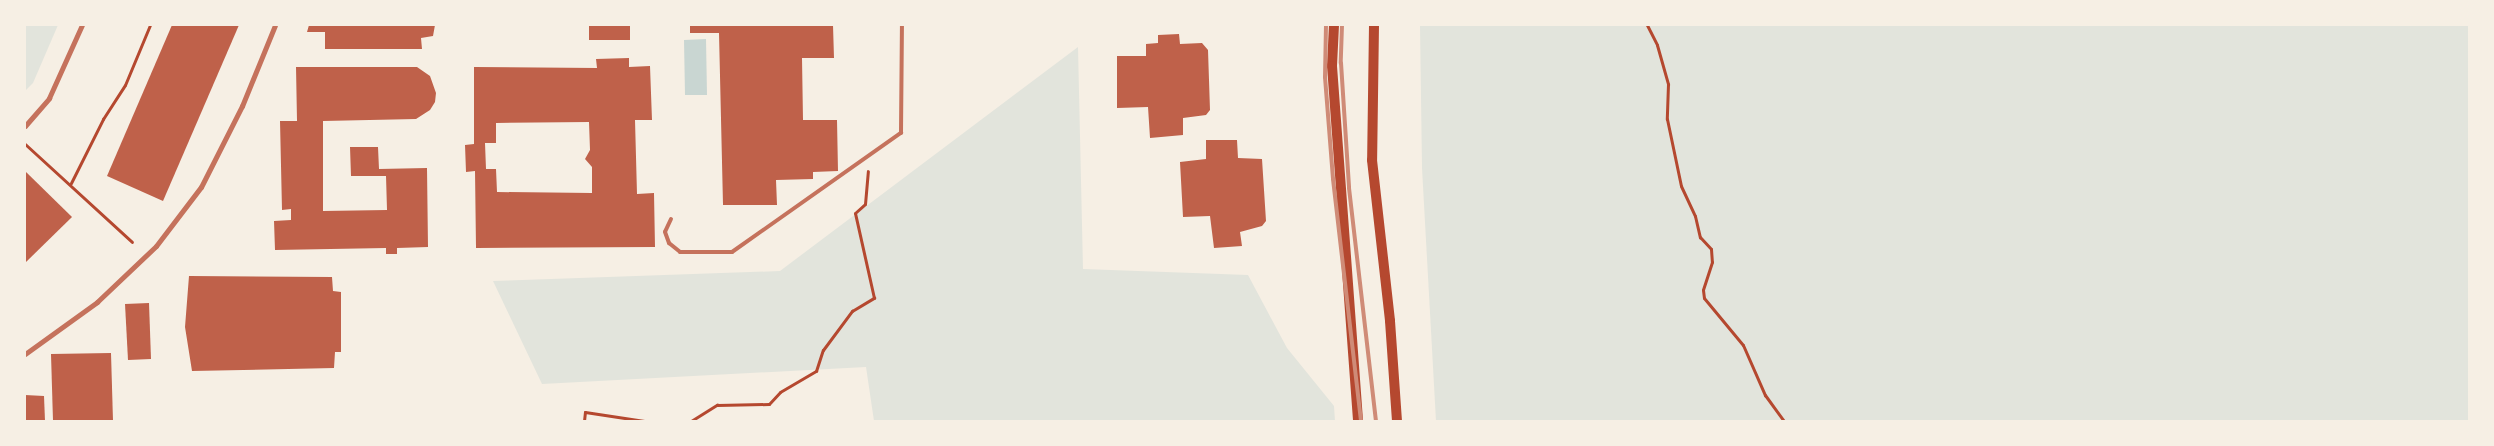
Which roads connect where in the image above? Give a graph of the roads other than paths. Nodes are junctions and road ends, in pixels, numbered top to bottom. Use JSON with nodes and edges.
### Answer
{"nodes":[{"id":1,"x":82,"y":25,"type":"edge"},
{"id":2,"x":275,"y":25,"type":"edge"},
{"id":3,"x":902,"y":25,"type":"edge"},
{"id":4,"x":1334,"y":25,"type":"edge"},
{"id":5,"x":1374,"y":25,"type":"edge"},
{"id":6,"x":25,"y":126,"type":"edge"},
{"id":7,"x":671,"y":219,"type":"dead end"},
{"id":8,"x":25,"y":354,"type":"edge"},
{"id":9,"x":1358,"y":421,"type":"edge"},
{"id":10,"x":1397,"y":421,"type":"edge"}],
"edges":[{"from":1,"to":6,"type":"street"},
{"from":2,"to":8,"type":"street"},
{"from":3,"to":7,"type":"lane"},
{"from":4,"to":9,"type":"main road"},
{"from":5,"to":10,"type":"main road"}]}
